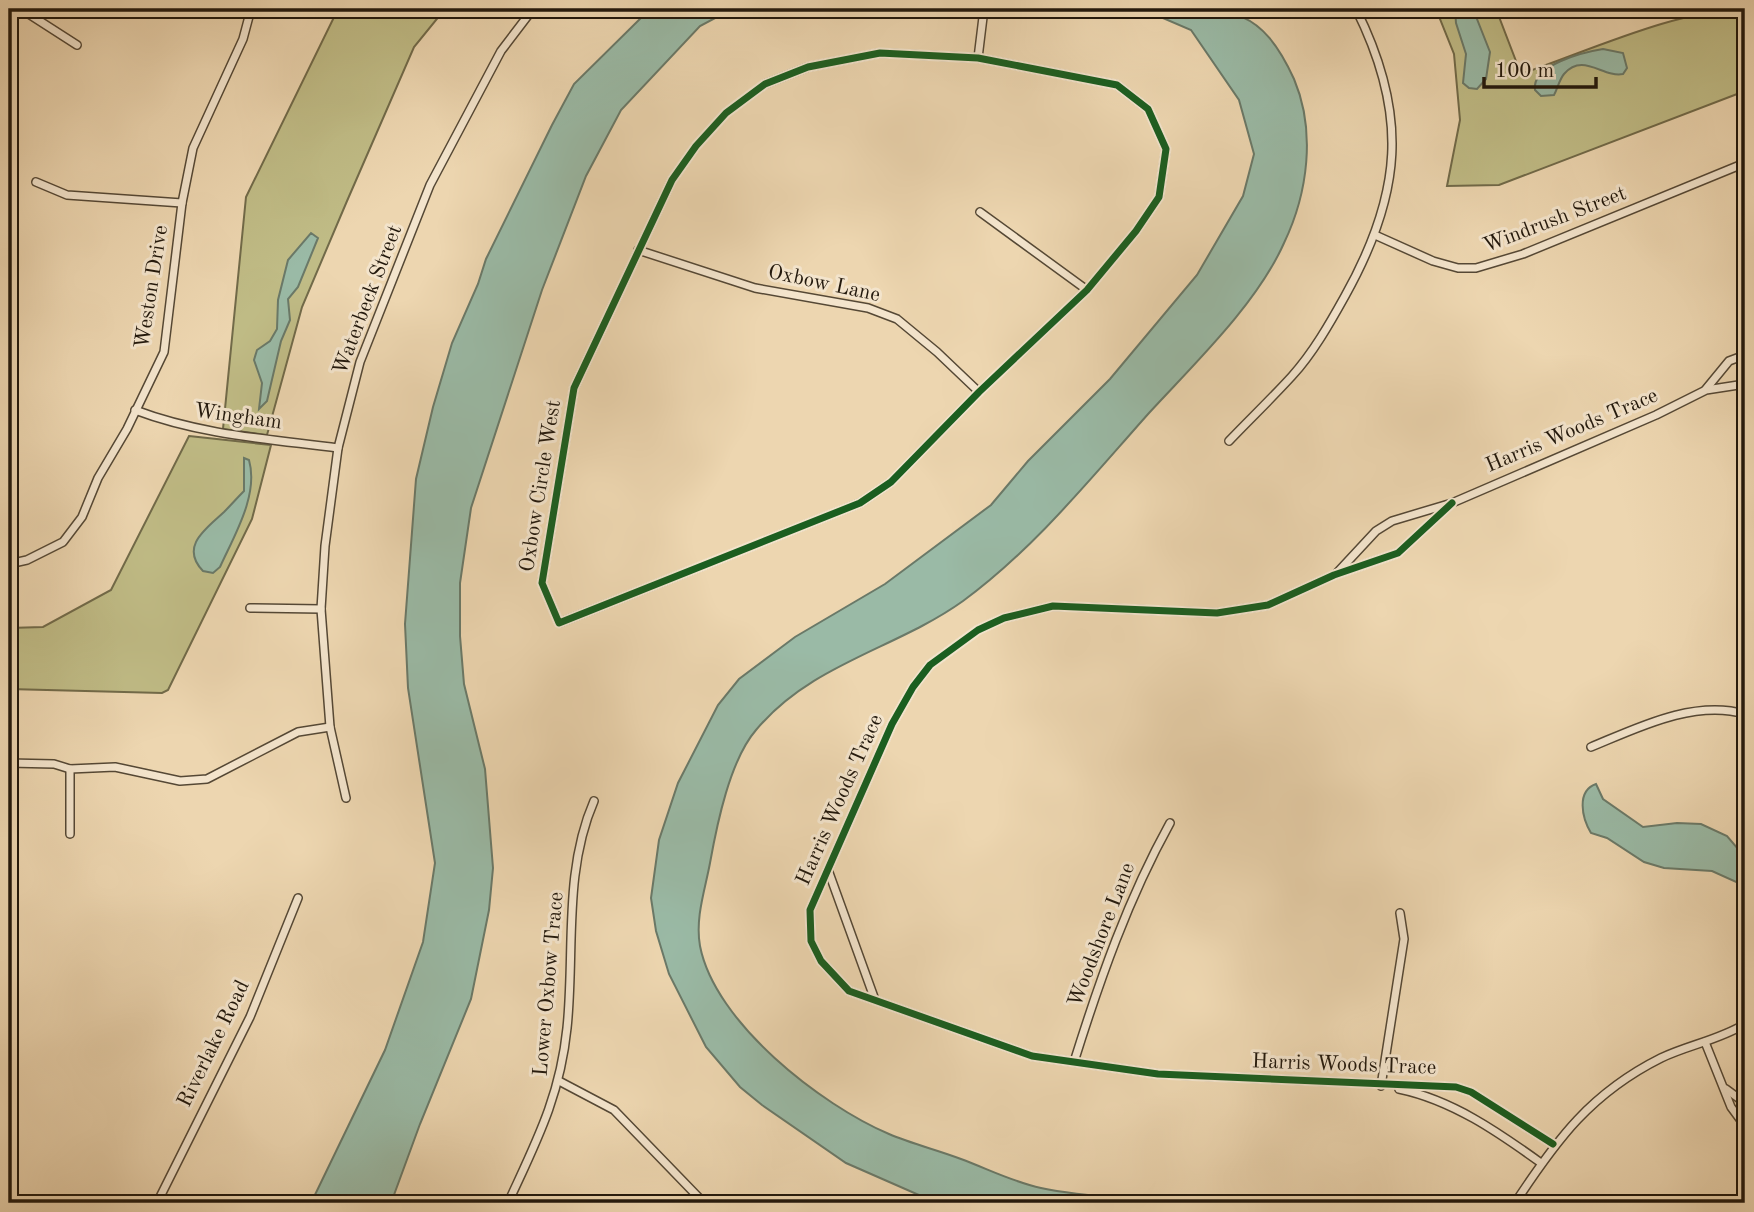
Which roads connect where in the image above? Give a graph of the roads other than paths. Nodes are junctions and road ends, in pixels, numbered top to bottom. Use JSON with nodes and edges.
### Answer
{"nodes":[{"id":1,"x":21,"y":9,"type":"edge"},
{"id":2,"x":251,"y":9,"type":"edge"},
{"id":3,"x":533,"y":9,"type":"edge"},
{"id":4,"x":984,"y":9,"type":"edge"},
{"id":5,"x":1356,"y":9,"type":"edge"},
{"id":6,"x":77,"y":45,"type":"dead end"},
{"id":7,"x":978,"y":58,"type":"junction"},
{"id":8,"x":1745,"y":163,"type":"edge"},
{"id":9,"x":36,"y":182,"type":"dead end"},
{"id":10,"x":182,"y":203,"type":"junction"},
{"id":11,"x":980,"y":212,"type":"dead end"},
{"id":12,"x":1375,"y":235,"type":"junction"},
{"id":13,"x":638,"y":250,"type":"junction"},
{"id":14,"x":1087,"y":290,"type":"junction"},
{"id":15,"x":1745,"y":355,"type":"edge"},
{"id":16,"x":1745,"y":384,"type":"edge"},
{"id":17,"x":1706,"y":390,"type":"junction"},
{"id":18,"x":979,"y":392,"type":"junction"},
{"id":19,"x":135,"y":410,"type":"junction"},
{"id":20,"x":1229,"y":441,"type":"dead end"},
{"id":21,"x":338,"y":448,"type":"junction"},
{"id":22,"x":1452,"y":503,"type":"junction"},
{"id":23,"x":9,"y":564,"type":"edge"},
{"id":24,"x":1334,"y":575,"type":"junction"},
{"id":25,"x":250,"y":608,"type":"dead end"},
{"id":26,"x":321,"y":609,"type":"junction"},
{"id":27,"x":1745,"y":714,"type":"edge"},
{"id":28,"x":330,"y":727,"type":"junction"},
{"id":29,"x":1591,"y":747,"type":"dead end"},
{"id":30,"x":9,"y":763,"type":"edge"},
{"id":31,"x":69,"y":769,"type":"junction"},
{"id":32,"x":346,"y":798,"type":"dead end"},
{"id":33,"x":594,"y":801,"type":"dead end"},
{"id":34,"x":1170,"y":822,"type":"dead end"},
{"id":35,"x":70,"y":834,"type":"dead end"},
{"id":36,"x":828,"y":870,"type":"junction"},
{"id":37,"x":299,"y":898,"type":"dead end"},
{"id":38,"x":1399,"y":913,"type":"dead end"},
{"id":39,"x":875,"y":1000,"type":"junction"},
{"id":40,"x":1745,"y":1024,"type":"edge"},
{"id":41,"x":1705,"y":1042,"type":"junction"},
{"id":42,"x":1074,"y":1062,"type":"junction"},
{"id":43,"x":559,"y":1081,"type":"junction"},
{"id":44,"x":1381,"y":1086,"type":"junction"},
{"id":45,"x":1725,"y":1088,"type":"junction"},
{"id":46,"x":1745,"y":1103,"type":"edge"},
{"id":47,"x":1745,"y":1126,"type":"edge"},
{"id":48,"x":1553,"y":1144,"type":"junction"},
{"id":49,"x":1541,"y":1163,"type":"junction"},
{"id":50,"x":157,"y":1203,"type":"edge"},
{"id":51,"x":508,"y":1203,"type":"edge"},
{"id":52,"x":704,"y":1203,"type":"edge"},
{"id":53,"x":1515,"y":1203,"type":"edge"}],
"edges":[{"from":1,"to":6,"type":"street"},
{"from":2,"to":10,"type":"street","name":"Weston Drive"},
{"from":3,"to":21,"type":"street","name":"Waterbeck Street"},
{"from":4,"to":7,"type":"street"},
{"from":5,"to":12,"type":"street"},
{"from":7,"to":13,"type":"street","name":"Oxbow Circle West"},
{"from":7,"to":14,"type":"street","name":"Oxbow Circle West"},
{"from":8,"to":12,"type":"street","name":"Windrush Street"},
{"from":9,"to":10,"type":"street"},
{"from":10,"to":19,"type":"street","name":"Weston Drive"},
{"from":11,"to":14,"type":"street"},
{"from":12,"to":20,"type":"street"},
{"from":13,"to":18,"type":"street","name":"Oxbow Lane"},
{"from":13,"to":18,"type":"street","name":"Oxbow Circle West"},
{"from":14,"to":18,"type":"street","name":"Oxbow Circle West"},
{"from":15,"to":17,"type":"street","name":"Harris Woods Trace"},
{"from":16,"to":17,"type":"street","name":"Harris Woods Trace"},
{"from":17,"to":22,"type":"street","name":"Harris Woods Trace"},
{"from":19,"to":21,"type":"street","name":"Wingham"},
{"from":19,"to":23,"type":"street","name":"Weston Drive"},
{"from":21,"to":26,"type":"street","name":"Waterbeck Street"},
{"from":22,"to":24,"type":"street","name":"Harris Woods Trace"},
{"from":22,"to":24,"type":"street","name":"Harris Woods Trace"},
{"from":24,"to":36,"type":"street","name":"Harris Woods Trace"},
{"from":25,"to":26,"type":"street"},
{"from":26,"to":28,"type":"street","name":"Waterbeck Street"},
{"from":27,"to":29,"type":"street"},
{"from":28,"to":31,"type":"street"},
{"from":28,"to":32,"type":"street","name":"Waterbeck Street"},
{"from":30,"to":31,"type":"street"},
{"from":31,"to":35,"type":"street"},
{"from":33,"to":43,"type":"street","name":"Lower Oxbow Trace"},
{"from":34,"to":42,"type":"street","name":"Woodshore Lane"},
{"from":36,"to":39,"type":"street","name":"Harris Woods Trace"},
{"from":36,"to":39,"type":"street","name":"Harris Woods Trace"},
{"from":37,"to":50,"type":"street","name":"Riverlake Road"},
{"from":38,"to":44,"type":"street"},
{"from":39,"to":42,"type":"street","name":"Harris Woods Trace"},
{"from":40,"to":41,"type":"street"},
{"from":41,"to":45,"type":"street"},
{"from":41,"to":48,"type":"street"},
{"from":42,"to":44,"type":"street","name":"Harris Woods Trace"},
{"from":43,"to":51,"type":"street","name":"Lower Oxbow Trace"},
{"from":43,"to":52,"type":"street"},
{"from":44,"to":48,"type":"street","name":"Harris Woods Trace"},
{"from":44,"to":49,"type":"street","name":"Harris Woods Trace"},
{"from":45,"to":46,"type":"street"},
{"from":45,"to":47,"type":"street"},
{"from":48,"to":49,"type":"street"},
{"from":49,"to":53,"type":"street"}]}
